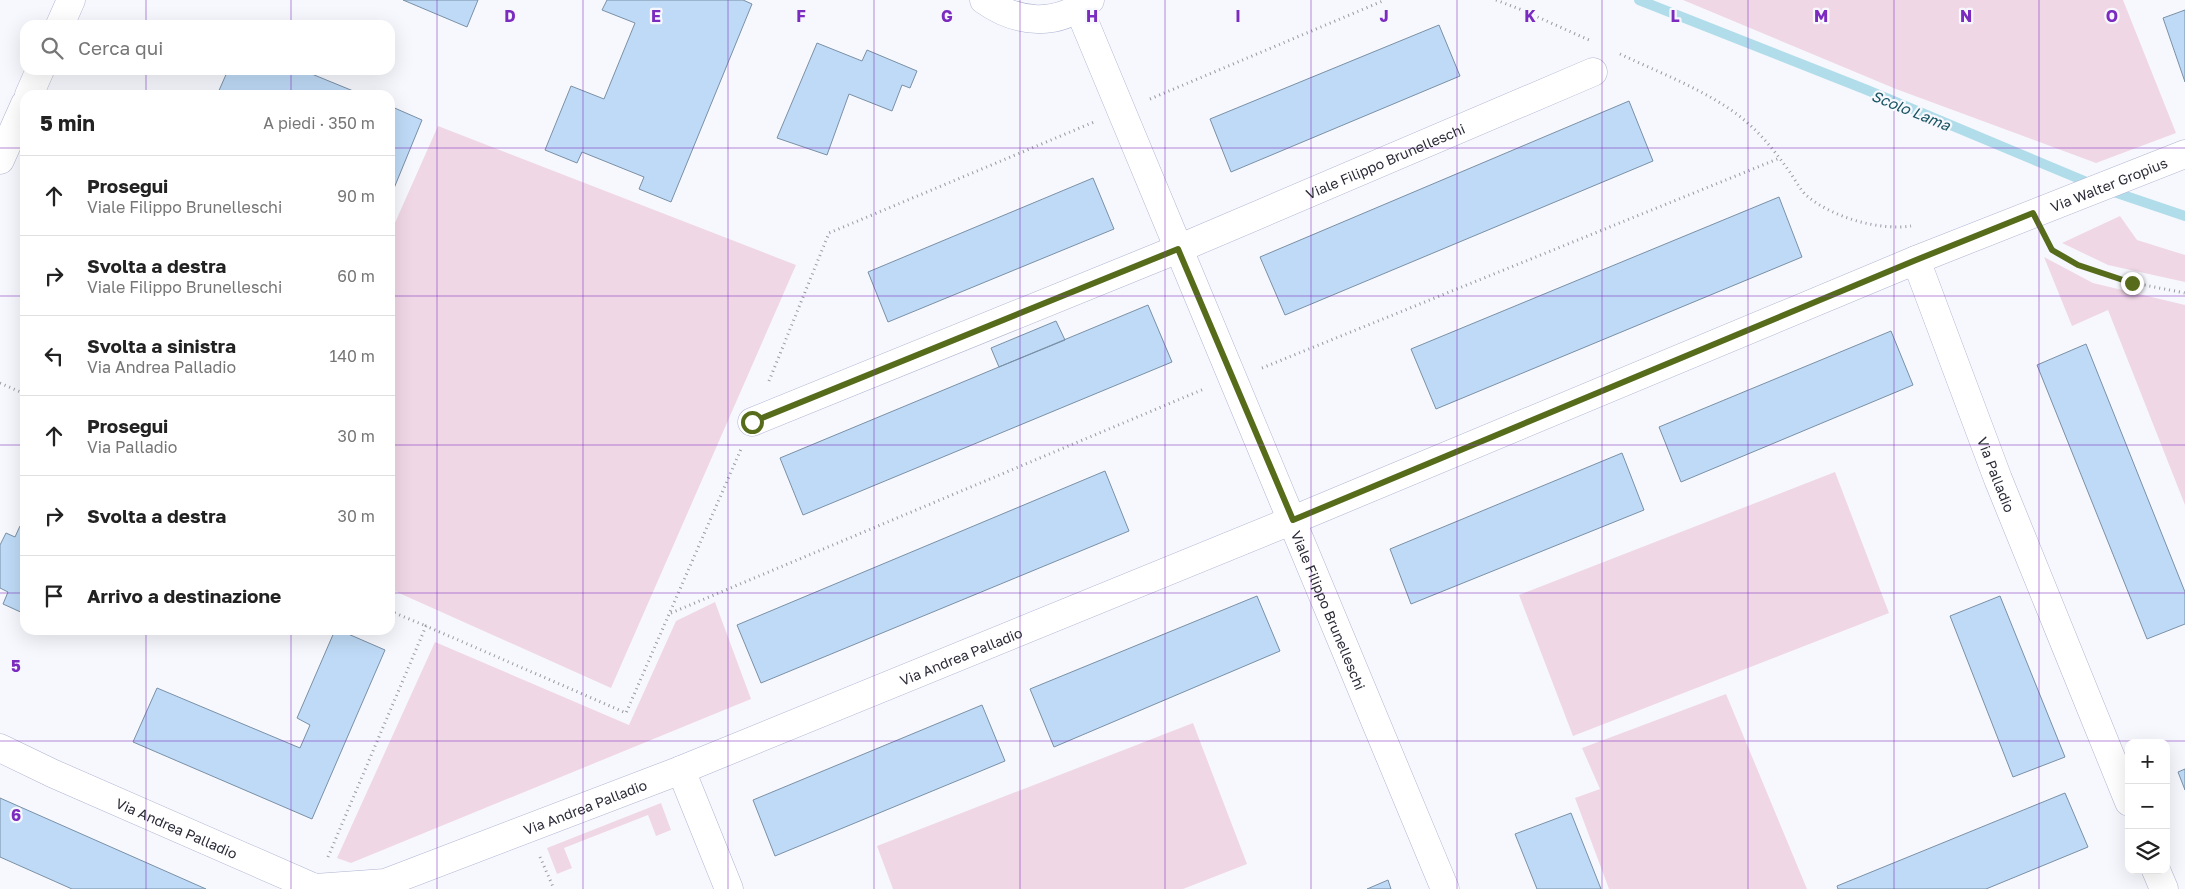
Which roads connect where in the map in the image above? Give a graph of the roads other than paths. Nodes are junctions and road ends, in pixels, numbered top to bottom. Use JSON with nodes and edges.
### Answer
{"nodes":[{"id":1,"x":70,"y":0,"type":"edge"},
{"id":2,"x":984,"y":0,"type":"edge"},
{"id":3,"x":1085,"y":4,"type":"edge"},
{"id":4,"x":62,"y":20,"type":"edge"},
{"id":5,"x":1593,"y":72,"type":"dead end"},
{"id":6,"x":38,"y":75,"type":"edge"},
{"id":7,"x":31,"y":90,"type":"edge"},
{"id":8,"x":20,"y":115,"type":"edge"},
{"id":9,"x":2185,"y":154,"type":"edge"},
{"id":10,"x":0,"y":160,"type":"edge"},
{"id":11,"x":1178,"y":249,"type":"junction"},
{"id":12,"x":1927,"y":256,"type":"junction"},
{"id":13,"x":752,"y":422,"type":"road end"},
{"id":14,"x":1293,"y":520,"type":"junction"},
{"id":15,"x":0,"y":748,"type":"edge"},
{"id":16,"x":681,"y":770,"type":"junction"},
{"id":17,"x":2125,"y":792,"type":"edge"},
{"id":18,"x":2158,"y":874,"type":"edge"},
{"id":19,"x":729,"y":889,"type":"edge"},
{"id":20,"x":1446,"y":889,"type":"edge"},
{"id":21,"x":2164,"y":889,"type":"edge"}],
"edges":[{"from":1,"to":4,"type":"street"},
{"from":2,"to":3,"type":"street"},
{"from":3,"to":11,"type":"street","name":"Viale Filippo Brunelleschi"},
{"from":5,"to":11,"type":"street","name":"Viale Filippo Brunelleschi"},
{"from":6,"to":7,"type":"street"},
{"from":8,"to":10,"type":"street"},
{"from":9,"to":12,"type":"street","name":"Via Walter Gropius"},
{"from":11,"to":13,"type":"street","name":"Viale Filippo Brunelleschi"},
{"from":11,"to":14,"type":"street","name":"Viale Filippo Brunelleschi"},
{"from":12,"to":14,"type":"street","name":"Via Andrea Palladio"},
{"from":12,"to":17,"type":"street","name":"Via Palladio"},
{"from":14,"to":16,"type":"street","name":"Via Andrea Palladio"},
{"from":14,"to":20,"type":"street","name":"Viale Filippo Brunelleschi"},
{"from":15,"to":16,"type":"street","name":"Via Andrea Palladio"},
{"from":16,"to":19,"type":"street"},
{"from":18,"to":21,"type":"street"}]}
